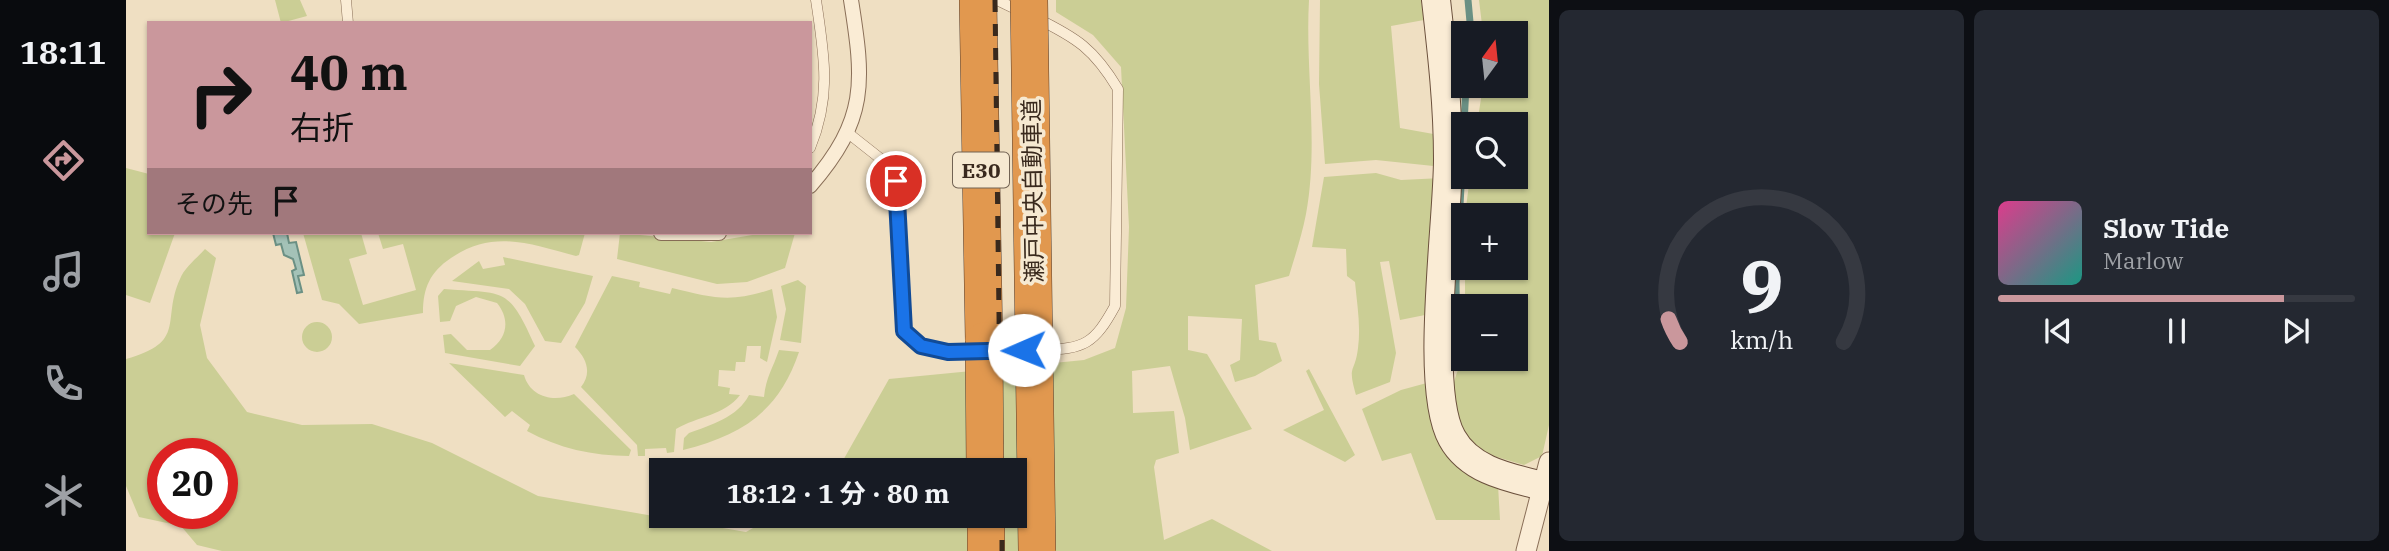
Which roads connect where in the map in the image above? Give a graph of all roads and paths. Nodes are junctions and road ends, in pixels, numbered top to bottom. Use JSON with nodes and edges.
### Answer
{"nodes":[{"id":1,"x":345,"y":0,"type":"edge"},
{"id":2,"x":816,"y":0,"type":"edge"},
{"id":3,"x":851,"y":0,"type":"edge"},
{"id":4,"x":978,"y":0,"type":"edge"},
{"id":5,"x":998,"y":0,"type":"edge"},
{"id":6,"x":1028,"y":0,"type":"edge"},
{"id":7,"x":1436,"y":0,"type":"edge"},
{"id":8,"x":348,"y":21,"type":"edge"},
{"id":9,"x":848,"y":133,"type":"junction"},
{"id":10,"x":812,"y":143,"type":"edge"},
{"id":11,"x":812,"y":184,"type":"edge"},
{"id":12,"x":985,"y":458,"type":"edge"},
{"id":13,"x":1546,"y":474,"type":"edge"},
{"id":14,"x":986,"y":528,"type":"edge"},
{"id":15,"x":986,"y":551,"type":"edge"},
{"id":16,"x":1037,"y":551,"type":"edge"},
{"id":17,"x":1526,"y":551,"type":"edge"}],
"edges":[{"from":1,"to":8,"type":"lane"},
{"from":2,"to":10,"type":"lane"},
{"from":3,"to":9,"type":"street"},
{"from":4,"to":12,"type":"highway","number":"E30","bridge":true},
{"from":5,"to":9,"type":"lane"},
{"from":6,"to":16,"type":"highway","name":"瀬戸中央自動車道","number":"E30","bridge":true},
{"from":7,"to":13,"type":"main road"},
{"from":9,"to":11,"type":"street"},
{"from":13,"to":17,"type":"street"},
{"from":14,"to":15,"type":"highway"}]}
